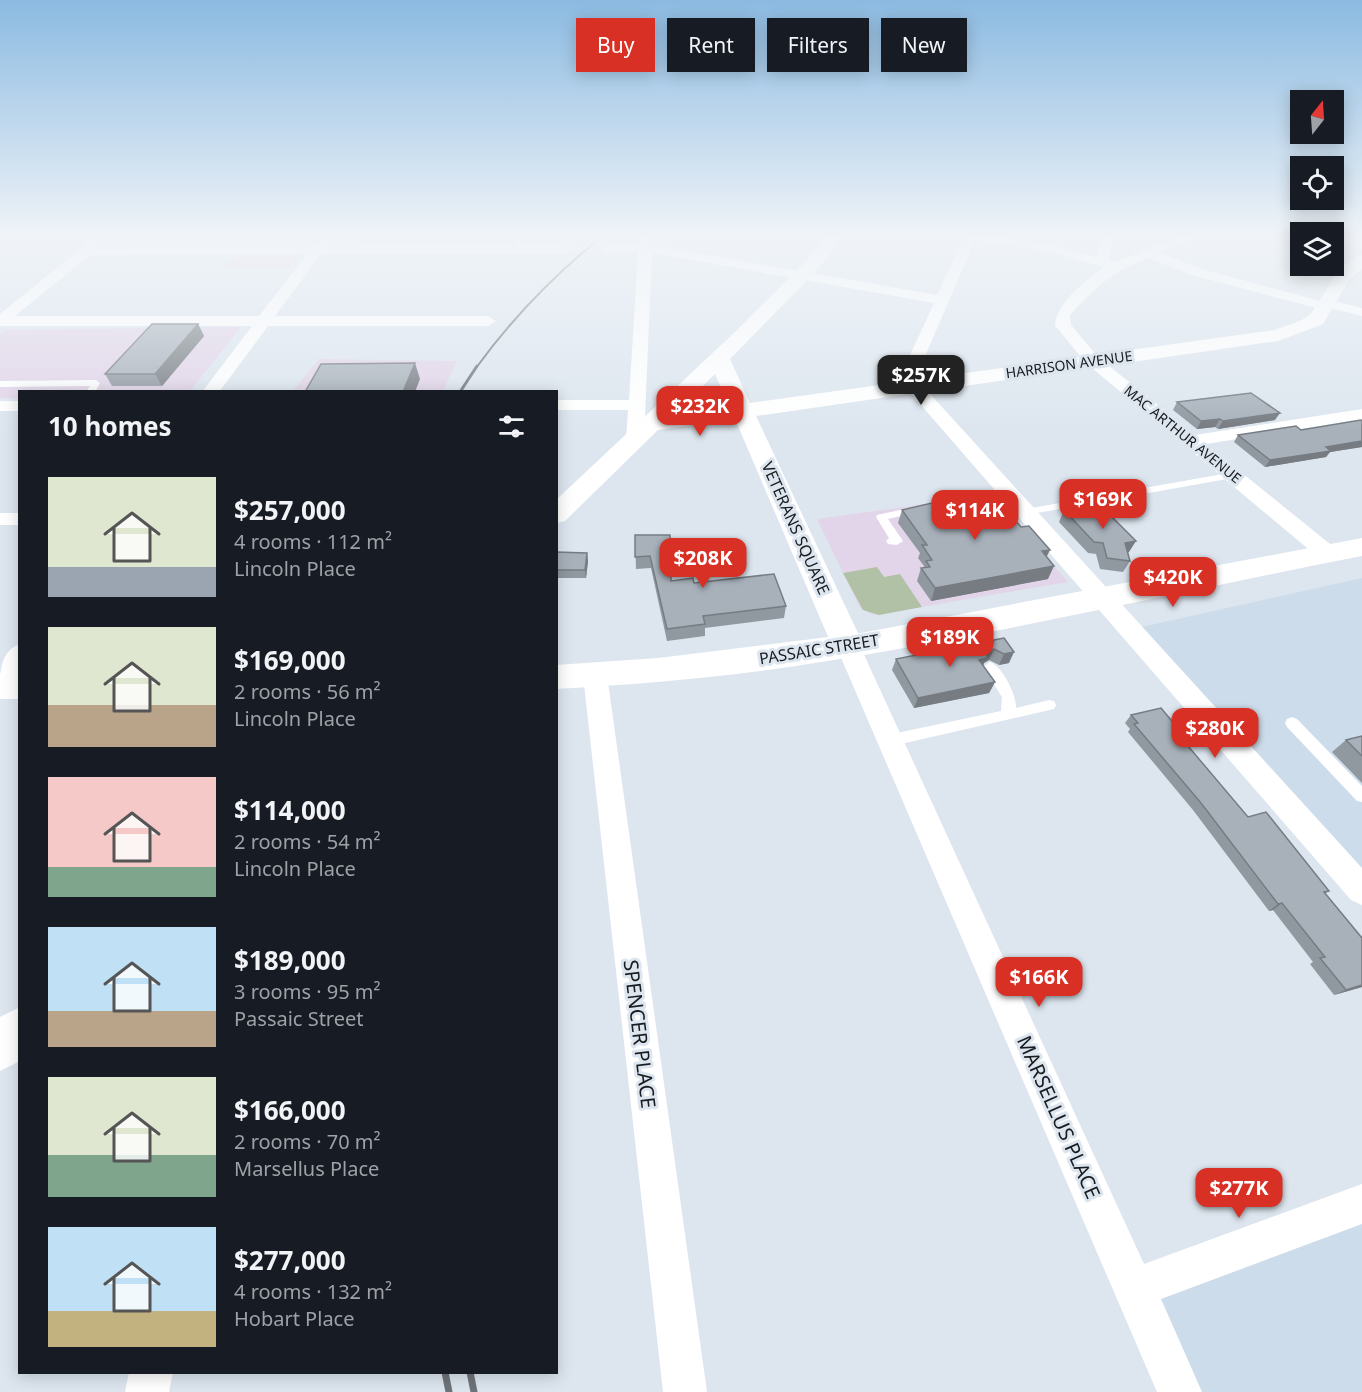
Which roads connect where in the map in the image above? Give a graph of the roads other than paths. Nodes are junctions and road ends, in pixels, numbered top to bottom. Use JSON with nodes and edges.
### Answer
{"nodes":[{"id":1,"x":26,"y":300,"type":"edge"},
{"id":2,"x":279,"y":300,"type":"edge"},
{"id":3,"x":642,"y":300,"type":"edge"},
{"id":4,"x":777,"y":300,"type":"edge"},
{"id":5,"x":942,"y":300,"type":"edge"},
{"id":6,"x":1077,"y":300,"type":"edge"},
{"id":7,"x":1309,"y":300,"type":"edge"},
{"id":8,"x":1328,"y":300,"type":"edge"},
{"id":9,"x":1325,"y":304,"type":"junction"},
{"id":10,"x":1362,"y":312,"type":"edge"},
{"id":11,"x":264,"y":320,"type":"junction"},
{"id":12,"x":0,"y":321,"type":"edge"},
{"id":13,"x":488,"y":321,"type":"dead end"},
{"id":14,"x":719,"y":358,"type":"junction"},
{"id":15,"x":1092,"y":360,"type":"junction"},
{"id":16,"x":0,"y":384,"type":"edge"},
{"id":17,"x":914,"y":386,"type":"junction"},
{"id":18,"x":91,"y":390,"type":"edge"},
{"id":19,"x":212,"y":390,"type":"edge"},
{"id":20,"x":558,"y":405,"type":"edge"},
{"id":21,"x":636,"y":405,"type":"junction"},
{"id":22,"x":0,"y":406,"type":"edge"},
{"id":23,"x":18,"y":406,"type":"edge"},
{"id":24,"x":744,"y":411,"type":"junction"},
{"id":25,"x":1362,"y":414,"type":"edge"},
{"id":26,"x":643,"y":432,"type":"junction"},
{"id":27,"x":1192,"y":441,"type":"junction"},
{"id":28,"x":1234,"y":475,"type":"junction"},
{"id":29,"x":925,"y":508,"type":"edge"},
{"id":30,"x":1026,"y":512,"type":"junction"},
{"id":31,"x":558,"y":513,"type":"edge"},
{"id":32,"x":0,"y":519,"type":"edge"},
{"id":33,"x":18,"y":519,"type":"edge"},
{"id":34,"x":892,"y":541,"type":"dead end"},
{"id":35,"x":1362,"y":547,"type":"edge"},
{"id":36,"x":1327,"y":553,"type":"junction"},
{"id":37,"x":1102,"y":598,"type":"junction"},
{"id":38,"x":963,"y":625,"type":"junction"},
{"id":39,"x":848,"y":646,"type":"junction"},
{"id":40,"x":981,"y":653,"type":"edge"},
{"id":41,"x":18,"y":656,"type":"edge"},
{"id":42,"x":990,"y":667,"type":"edge"},
{"id":43,"x":595,"y":675,"type":"junction"},
{"id":44,"x":558,"y":677,"type":"edge"},
{"id":45,"x":0,"y":681,"type":"edge"},
{"id":46,"x":0,"y":686,"type":"edge"},
{"id":47,"x":18,"y":686,"type":"edge"},
{"id":48,"x":1050,"y":705,"type":"dead end"},
{"id":49,"x":1005,"y":716,"type":"junction"},
{"id":50,"x":1292,"y":723,"type":"dead end"},
{"id":51,"x":892,"y":741,"type":"junction"},
{"id":52,"x":1362,"y":796,"type":"edge"},
{"id":53,"x":1362,"y":890,"type":"edge"},
{"id":54,"x":18,"y":1031,"type":"edge"},
{"id":55,"x":0,"y":1048,"type":"edge"},
{"id":56,"x":1362,"y":1204,"type":"edge"},
{"id":57,"x":1135,"y":1288,"type":"junction"},
{"id":58,"x":151,"y":1374,"type":"edge"},
{"id":59,"x":147,"y":1392,"type":"edge"},
{"id":60,"x":685,"y":1392,"type":"edge"},
{"id":61,"x":1180,"y":1392,"type":"edge"}],
"edges":[{"from":1,"to":12,"type":"street"},
{"from":2,"to":11,"type":"street"},
{"from":3,"to":21,"type":"street"},
{"from":4,"to":14,"type":"street"},
{"from":5,"to":17,"type":"street"},
{"from":6,"to":15,"type":"street","name":"MAC ARTHUR AVENUE"},
{"from":7,"to":9,"type":"street"},
{"from":8,"to":9,"type":"street","name":"HARRISON AVENUE"},
{"from":9,"to":10,"type":"street"},
{"from":9,"to":15,"type":"street","name":"HARRISON AVENUE"},
{"from":11,"to":12,"type":"street"},
{"from":11,"to":13,"type":"street"},
{"from":11,"to":19,"type":"street"},
{"from":14,"to":24,"type":"street","name":"VETERANS SQUARE"},
{"from":14,"to":26,"type":"street"},
{"from":15,"to":17,"type":"street","name":"HARRISON AVENUE"},
{"from":15,"to":27,"type":"street","name":"MAC ARTHUR AVENUE"},
{"from":16,"to":18,"type":"lane"},
{"from":17,"to":24,"type":"street","name":"HARRISON AVENUE"},
{"from":17,"to":30,"type":"street"},
{"from":20,"to":21,"type":"street"},
{"from":21,"to":26,"type":"street"},
{"from":22,"to":23,"type":"street"},
{"from":24,"to":26,"type":"street"},
{"from":24,"to":39,"type":"street","name":"VETERANS SQUARE"},
{"from":25,"to":27,"type":"street"},
{"from":26,"to":31,"type":"street"},
{"from":27,"to":28,"type":"street","name":"MAC ARTHUR AVENUE"},
{"from":28,"to":30,"type":"lane"},
{"from":28,"to":36,"type":"street","name":"MAC ARTHUR AVENUE"},
{"from":29,"to":34,"type":"lane"},
{"from":30,"to":37,"type":"street"},
{"from":32,"to":33,"type":"street"},
{"from":35,"to":36,"type":"street","name":"PASSAIC STREET"},
{"from":36,"to":37,"type":"street","name":"PASSAIC STREET"},
{"from":37,"to":38,"type":"street","name":"PASSAIC STREET"},
{"from":37,"to":53,"type":"street"},
{"from":38,"to":39,"type":"street","name":"PASSAIC STREET"},
{"from":38,"to":40,"type":"lane"},
{"from":39,"to":43,"type":"street","name":"PASSAIC STREET"},
{"from":39,"to":51,"type":"street","name":"MARSELLUS PLACE"},
{"from":41,"to":45,"type":"street"},
{"from":42,"to":49,"type":"lane"},
{"from":43,"to":44,"type":"street","name":"PASSAIC STREET"},
{"from":43,"to":60,"type":"street","name":"SPENCER PLACE"},
{"from":46,"to":47,"type":"street"},
{"from":48,"to":49,"type":"lane"},
{"from":49,"to":51,"type":"lane"},
{"from":50,"to":52,"type":"lane"},
{"from":51,"to":57,"type":"street","name":"MARSELLUS PLACE"},
{"from":54,"to":55,"type":"street"},
{"from":56,"to":57,"type":"street"},
{"from":57,"to":61,"type":"street","name":"MARSELLUS PLACE"},
{"from":58,"to":59,"type":"street"}]}
